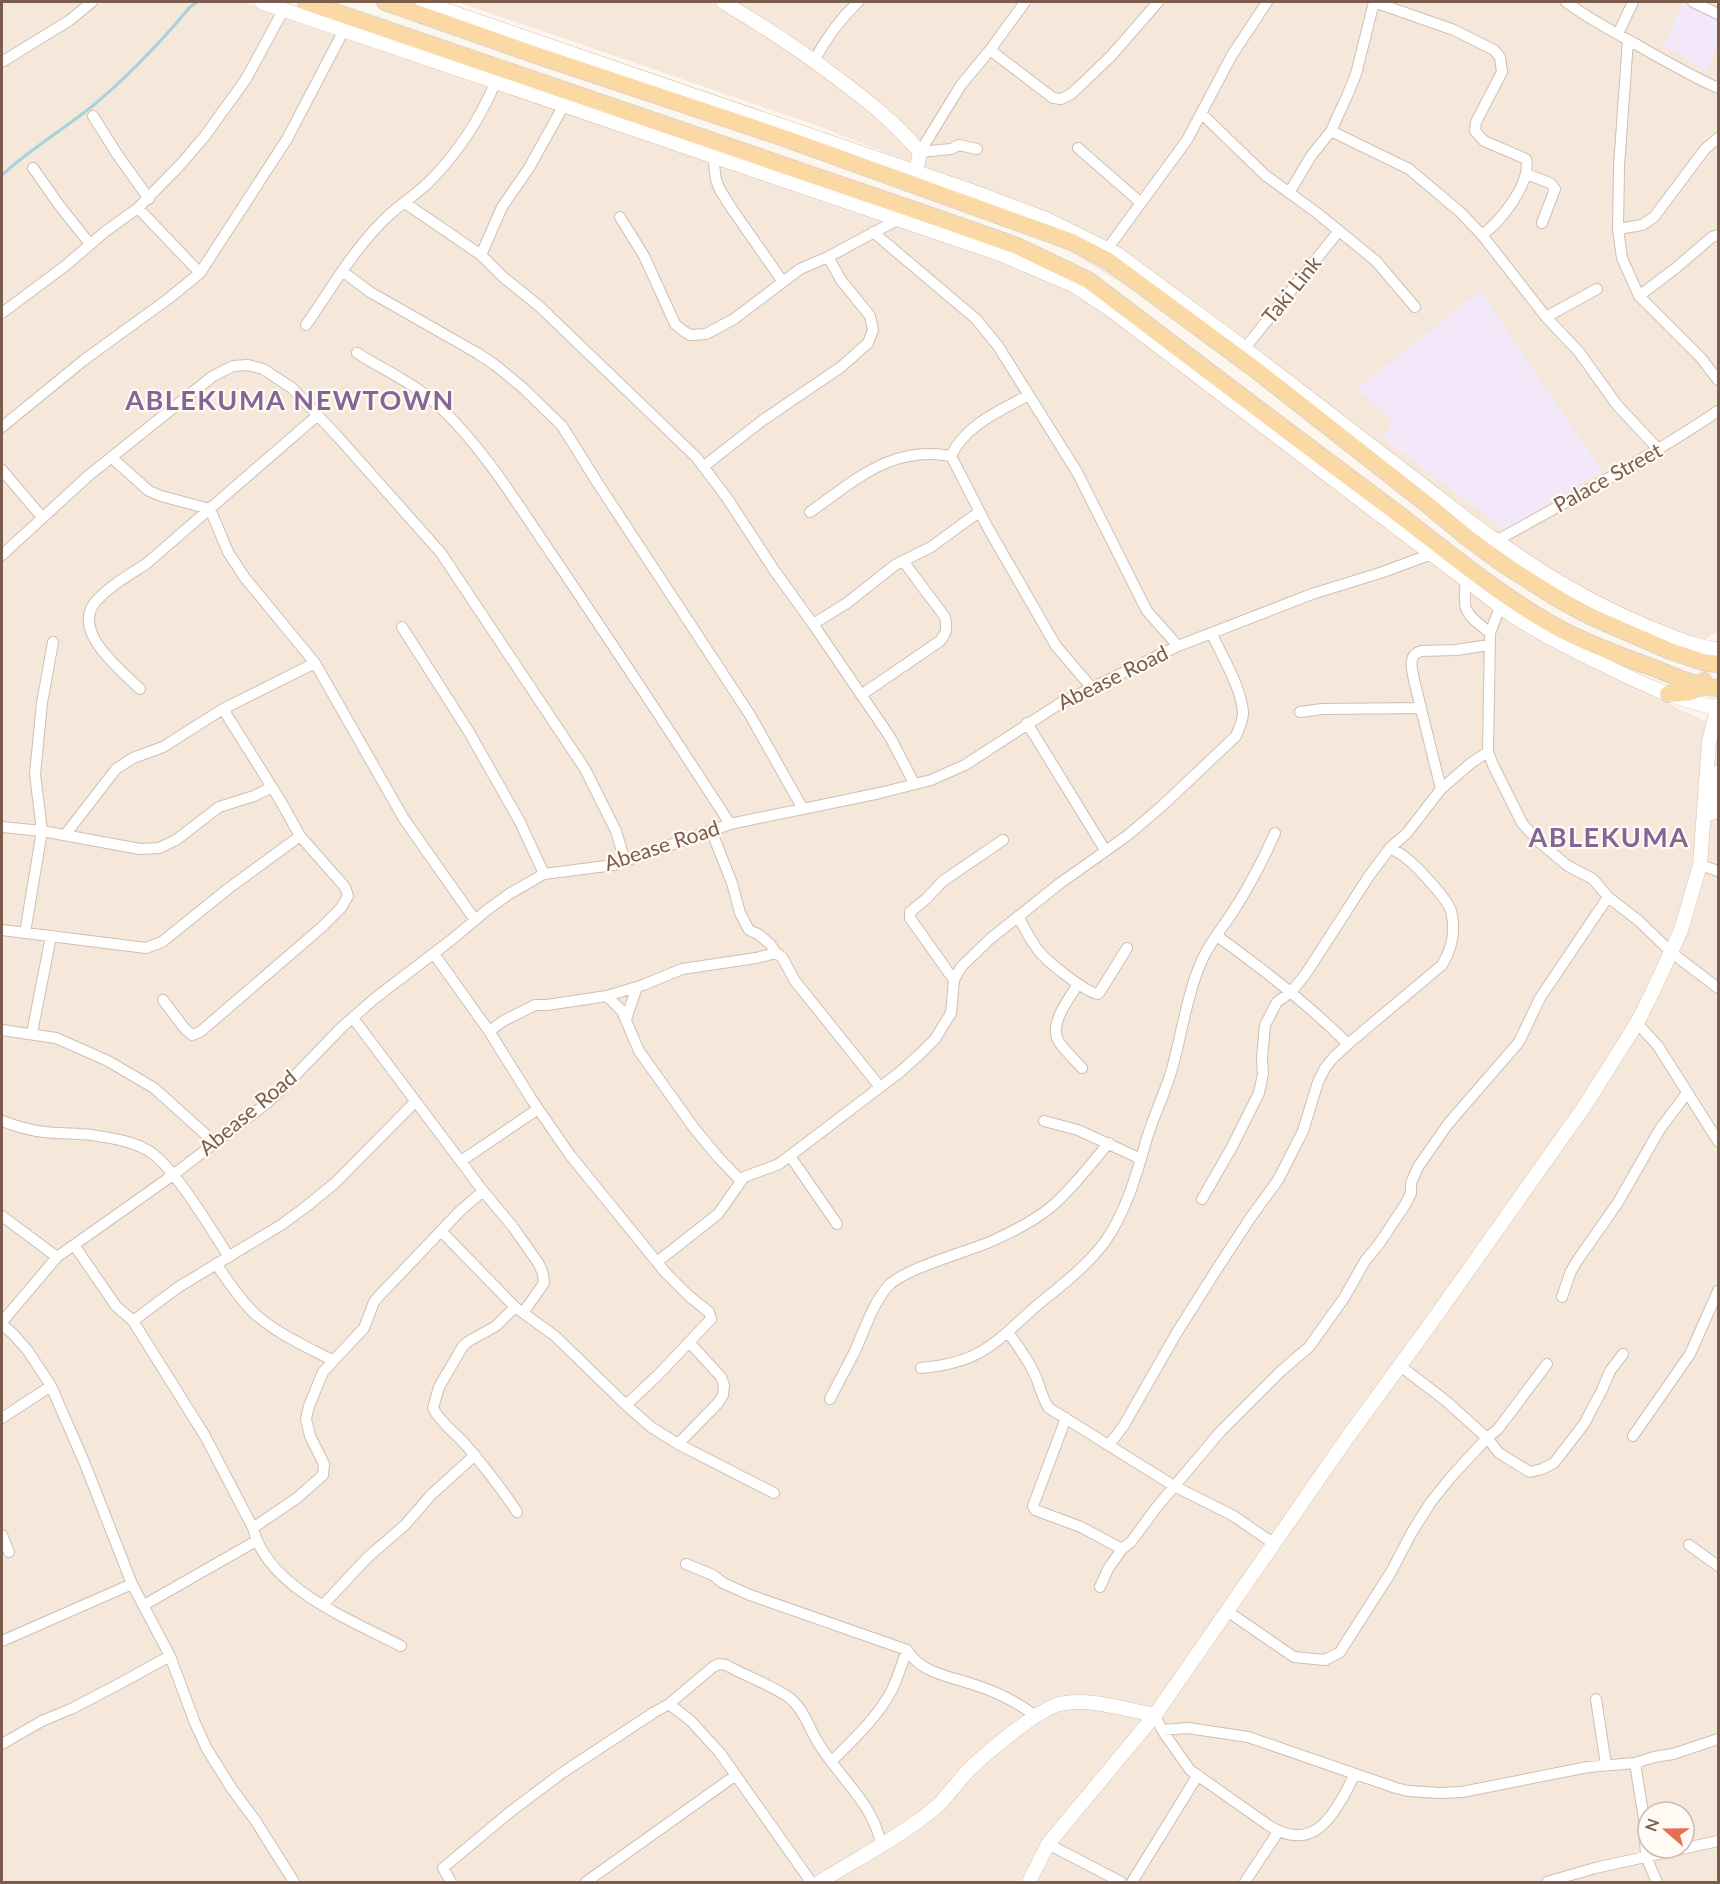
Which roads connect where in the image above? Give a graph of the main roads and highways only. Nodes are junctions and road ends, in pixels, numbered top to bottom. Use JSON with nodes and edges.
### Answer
{"nodes":[{"id":1,"x":306,"y":2,"type":"edge"},
{"id":2,"x":385,"y":2,"type":"edge"},
{"id":3,"x":530,"y":53,"type":"junction"},
{"id":4,"x":522,"y":76,"type":"junction"},
{"id":5,"x":787,"y":139,"type":"junction"},
{"id":6,"x":779,"y":163,"type":"junction"},
{"id":7,"x":1712,"y":663,"type":"edge"},
{"id":8,"x":1710,"y":686,"type":"edge"},
{"id":9,"x":1668,"y":694,"type":"road end"}],
"edges":[{"from":1,"to":4,"type":"main road"},
{"from":2,"to":3,"type":"main road"},
{"from":3,"to":4,"type":"main road"},
{"from":3,"to":5,"type":"main road"},
{"from":4,"to":6,"type":"main road"},
{"from":5,"to":6,"type":"main road"},
{"from":5,"to":7,"type":"main road"},
{"from":6,"to":8,"type":"main road"},
{"from":7,"to":8,"type":"main road"},
{"from":8,"to":9,"type":"main road"}]}
